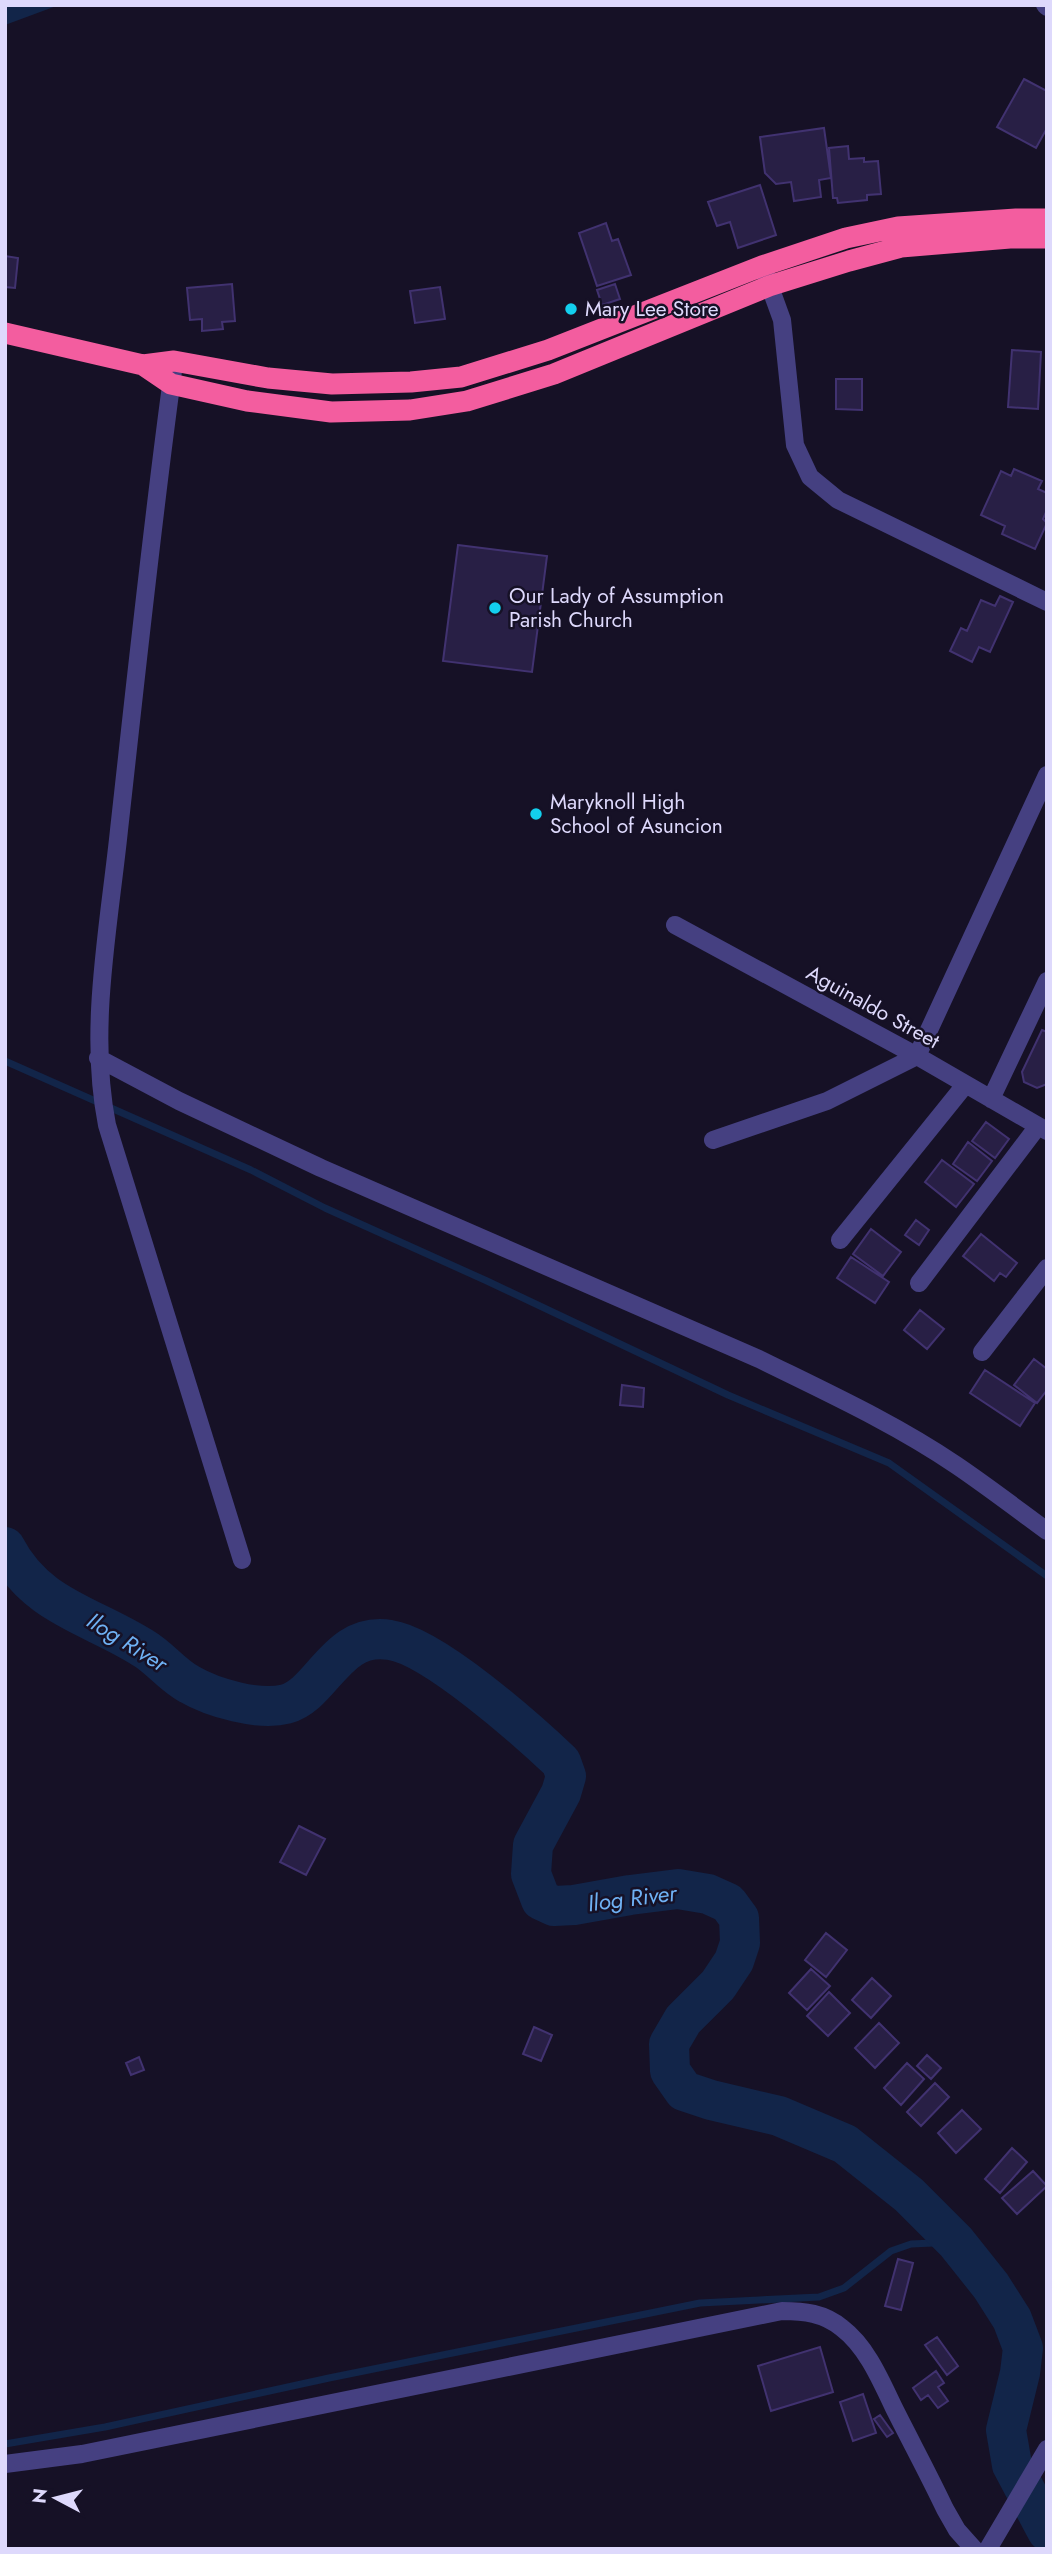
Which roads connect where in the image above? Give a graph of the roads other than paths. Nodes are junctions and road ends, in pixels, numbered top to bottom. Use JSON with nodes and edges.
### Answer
{"nodes":[{"id":1,"x":1047,"y":219,"type":"edge"},
{"id":2,"x":899,"y":237,"type":"junction"},
{"id":3,"x":1047,"y":239,"type":"edge"},
{"id":4,"x":766,"y":276,"type":"junction"},
{"id":5,"x":5,"y":333,"type":"edge"},
{"id":6,"x":174,"y":361,"type":"junction"},
{"id":7,"x":143,"y":365,"type":"junction"},
{"id":8,"x":171,"y":384,"type":"junction"},
{"id":9,"x":1047,"y":602,"type":"edge"},
{"id":10,"x":1047,"y":775,"type":"edge"},
{"id":11,"x":675,"y":925,"type":"dead end"},
{"id":12,"x":1047,"y":981,"type":"edge"},
{"id":13,"x":917,"y":1056,"type":"junction"},
{"id":14,"x":98,"y":1058,"type":"junction"},
{"id":15,"x":965,"y":1085,"type":"junction"},
{"id":16,"x":991,"y":1099,"type":"junction"},
{"id":17,"x":1043,"y":1129,"type":"edge"},
{"id":18,"x":713,"y":1140,"type":"dead end"},
{"id":19,"x":840,"y":1240,"type":"dead end"},
{"id":20,"x":1047,"y":1268,"type":"edge"},
{"id":21,"x":919,"y":1283,"type":"dead end"},
{"id":22,"x":982,"y":1352,"type":"dead end"},
{"id":23,"x":1047,"y":1531,"type":"edge"},
{"id":24,"x":242,"y":1560,"type":"dead end"},
{"id":25,"x":1045,"y":2452,"type":"edge"},
{"id":26,"x":5,"y":2464,"type":"edge"},
{"id":27,"x":992,"y":2542,"type":"edge"},
{"id":28,"x":974,"y":2549,"type":"edge"}],
"edges":[{"from":1,"to":2,"type":"highway"},
{"from":2,"to":3,"type":"highway"},
{"from":2,"to":4,"type":"highway"},
{"from":4,"to":6,"type":"highway"},
{"from":4,"to":8,"type":"highway"},
{"from":4,"to":9,"type":"street"},
{"from":5,"to":7,"type":"highway"},
{"from":6,"to":7,"type":"highway"},
{"from":6,"to":8,"type":"street"},
{"from":7,"to":8,"type":"highway"},
{"from":8,"to":14,"type":"street"},
{"from":10,"to":13,"type":"street"},
{"from":11,"to":13,"type":"street","name":"Aguinaldo Street"},
{"from":12,"to":16,"type":"street"},
{"from":13,"to":15,"type":"street","name":"Aguinaldo Street"},
{"from":13,"to":18,"type":"street"},
{"from":14,"to":23,"type":"street"},
{"from":14,"to":24,"type":"street"},
{"from":15,"to":16,"type":"street","name":"Aguinaldo Street"},
{"from":15,"to":19,"type":"street"},
{"from":16,"to":17,"type":"street","name":"Aguinaldo Street"},
{"from":17,"to":21,"type":"street"},
{"from":20,"to":22,"type":"street"},
{"from":25,"to":27,"type":"street"},
{"from":26,"to":28,"type":"street"}]}
